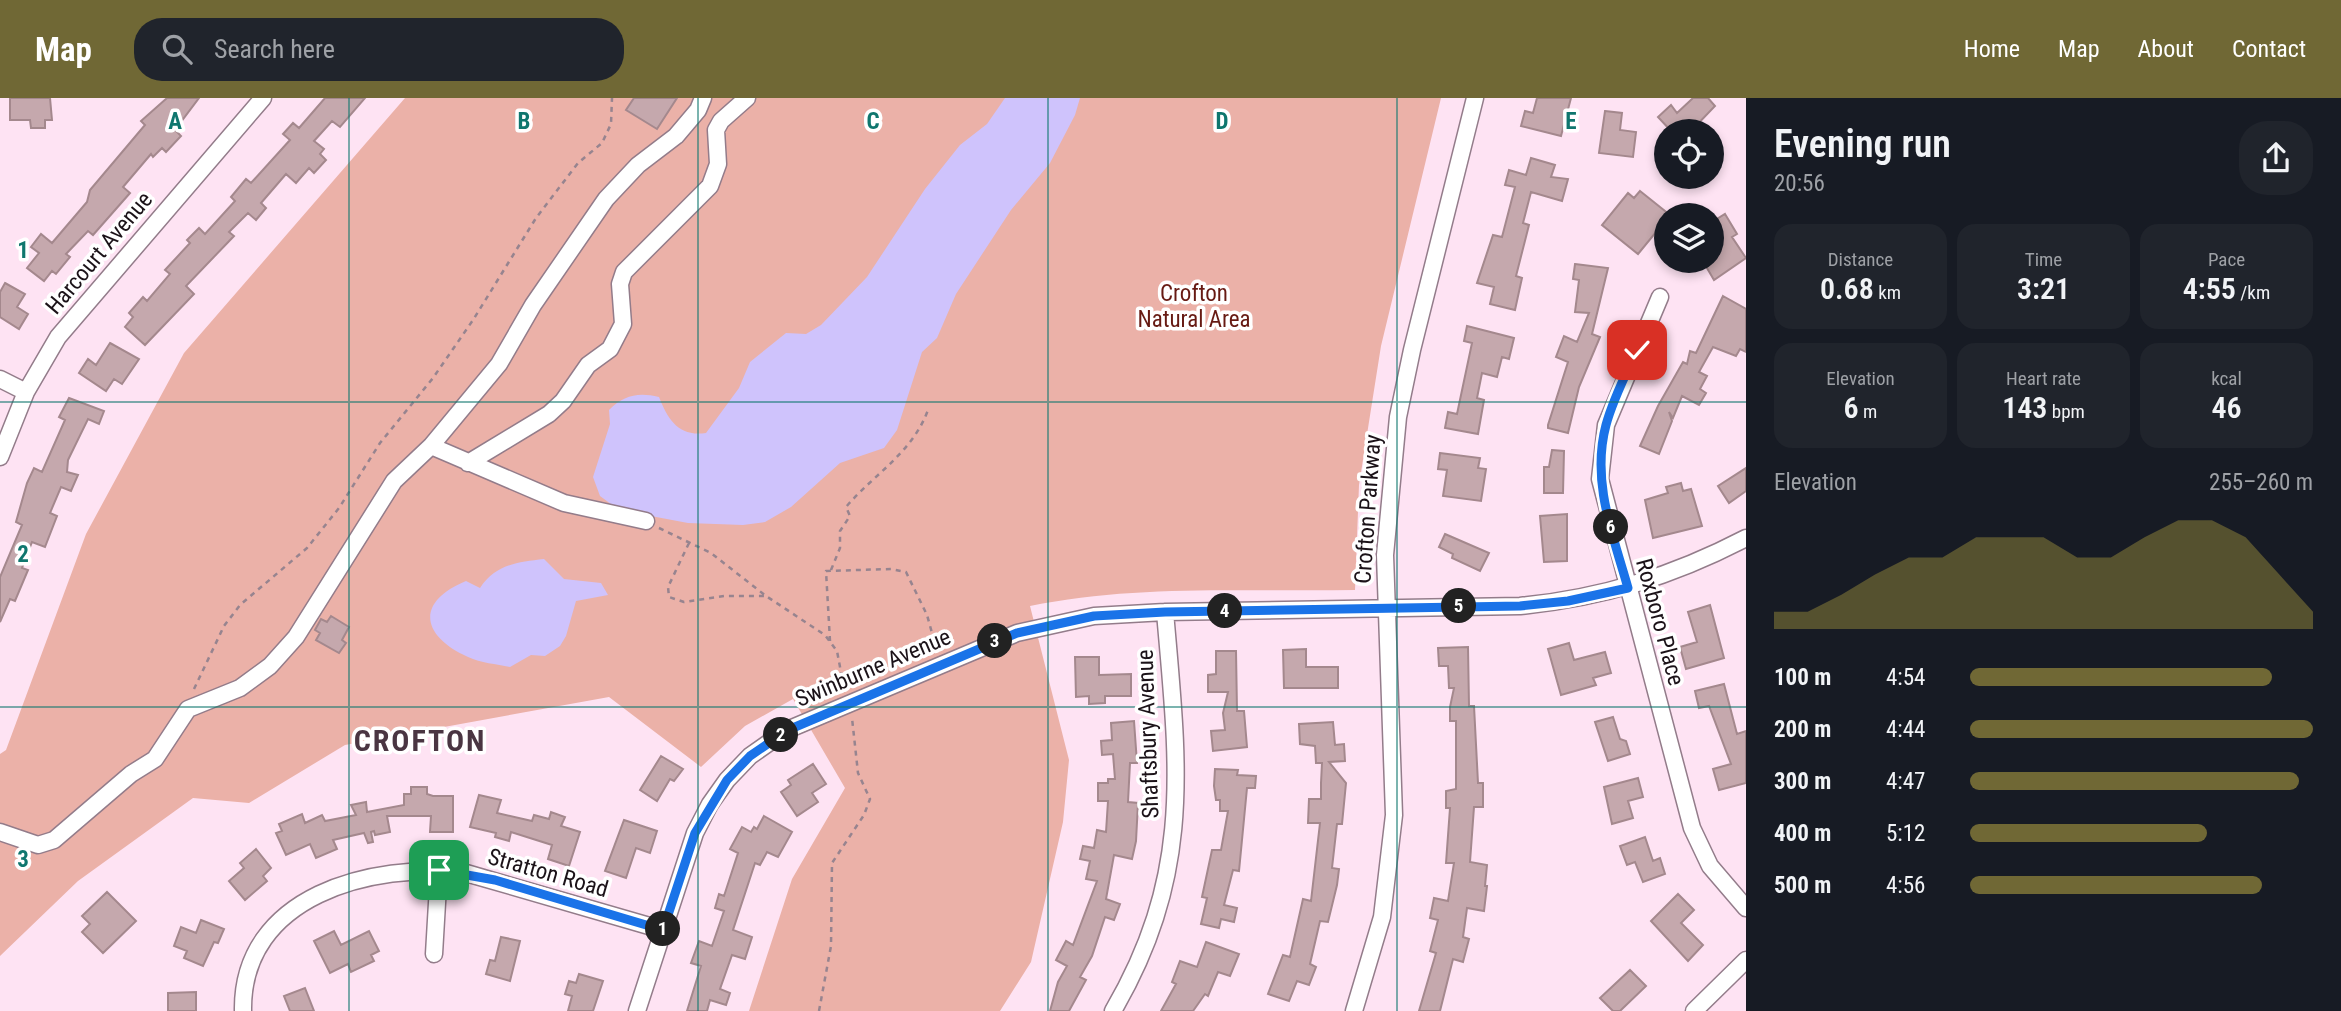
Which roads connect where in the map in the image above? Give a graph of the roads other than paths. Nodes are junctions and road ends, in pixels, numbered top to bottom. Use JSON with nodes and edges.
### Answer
{"nodes":[{"id":1,"x":263,"y":98,"type":"edge"},
{"id":2,"x":703,"y":98,"type":"edge"},
{"id":3,"x":747,"y":98,"type":"edge"},
{"id":4,"x":1475,"y":98,"type":"edge"},
{"id":5,"x":1660,"y":297,"type":"dead end"},
{"id":6,"x":0,"y":379,"type":"edge"},
{"id":7,"x":26,"y":392,"type":"junction"},
{"id":8,"x":431,"y":446,"type":"junction"},
{"id":9,"x":0,"y":457,"type":"edge"},
{"id":10,"x":468,"y":463,"type":"junction"},
{"id":11,"x":646,"y":521,"type":"dead end"},
{"id":12,"x":1746,"y":538,"type":"edge"},
{"id":13,"x":1628,"y":588,"type":"junction"},
{"id":14,"x":1385,"y":607,"type":"junction"},
{"id":15,"x":1165,"y":612,"type":"junction"},
{"id":16,"x":0,"y":832,"type":"edge"},
{"id":17,"x":439,"y":870,"type":"junction"},
{"id":18,"x":1746,"y":908,"type":"edge"},
{"id":19,"x":663,"y":930,"type":"junction"},
{"id":20,"x":434,"y":954,"type":"dead end"},
{"id":21,"x":1746,"y":960,"type":"edge"},
{"id":22,"x":243,"y":1011,"type":"edge"},
{"id":23,"x":637,"y":1011,"type":"edge"},
{"id":24,"x":1113,"y":1011,"type":"edge"},
{"id":25,"x":1354,"y":1011,"type":"edge"},
{"id":26,"x":1695,"y":1011,"type":"edge"}],
"edges":[{"from":1,"to":7,"type":"street","name":"Harcourt Avenue"},
{"from":2,"to":8,"type":"street"},
{"from":3,"to":10,"type":"street"},
{"from":4,"to":14,"type":"street","name":"Crofton Parkway"},
{"from":5,"to":13,"type":"street","name":"Roxboro Place"},
{"from":6,"to":7,"type":"street"},
{"from":7,"to":9,"type":"street","name":"Harcourt Avenue"},
{"from":8,"to":10,"type":"street"},
{"from":8,"to":16,"type":"street"},
{"from":10,"to":11,"type":"street"},
{"from":12,"to":13,"type":"street","name":"Swinburne Avenue"},
{"from":13,"to":14,"type":"street","name":"Swinburne Avenue"},
{"from":13,"to":18,"type":"street","name":"Roxboro Place"},
{"from":14,"to":15,"type":"street","name":"Swinburne Avenue"},
{"from":14,"to":25,"type":"street","name":"Crofton Parkway"},
{"from":15,"to":19,"type":"street","name":"Swinburne Avenue"},
{"from":15,"to":24,"type":"street","name":"Shaftsbury Avenue"},
{"from":17,"to":19,"type":"street","name":"Stratton Road"},
{"from":17,"to":20,"type":"street"},
{"from":17,"to":22,"type":"street","name":"Stratton Road"},
{"from":19,"to":23,"type":"street","name":"Swinburne Avenue"},
{"from":21,"to":26,"type":"street"}]}
